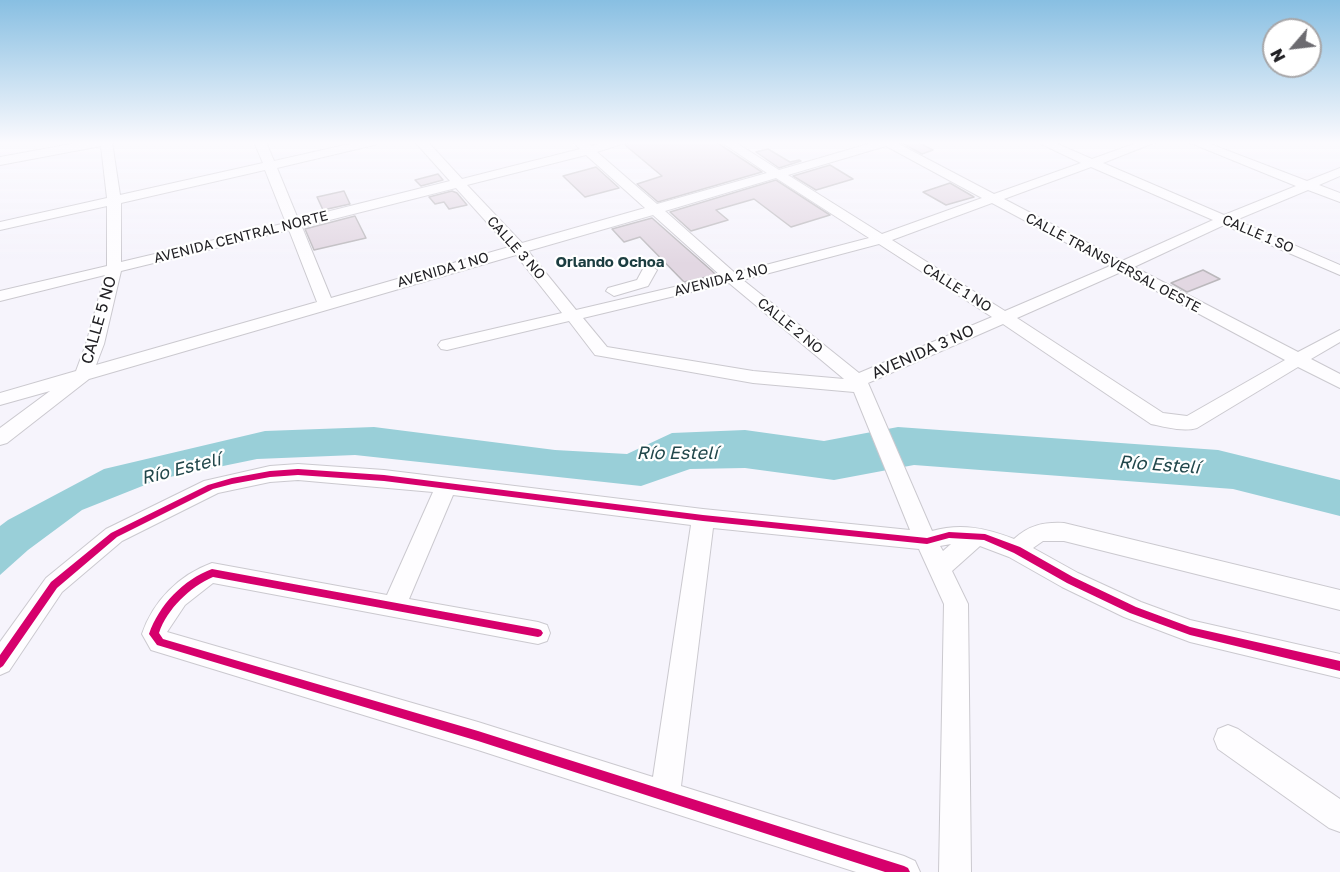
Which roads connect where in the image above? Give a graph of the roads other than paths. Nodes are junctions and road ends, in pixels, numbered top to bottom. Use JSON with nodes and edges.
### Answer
{"nodes":[{"id":1,"x":111,"y":183,"type":"edge"},
{"id":2,"x":193,"y":183,"type":"edge"},
{"id":3,"x":276,"y":183,"type":"edge"},
{"id":4,"x":457,"y":183,"type":"joint"},
{"id":5,"x":624,"y":183,"type":"edge"},
{"id":6,"x":748,"y":183,"type":"edge"},
{"id":7,"x":792,"y":183,"type":"edge"},
{"id":8,"x":963,"y":183,"type":"edge"},
{"id":9,"x":1034,"y":183,"type":"edge"},
{"id":10,"x":1136,"y":183,"type":"edge"},
{"id":11,"x":1299,"y":183,"type":"edge"},
{"id":12,"x":1315,"y":183,"type":"edge"},
{"id":13,"x":1307,"y":186,"type":"junction"},
{"id":14,"x":991,"y":198,"type":"junction"},
{"id":15,"x":1340,"y":198,"type":"edge"},
{"id":16,"x":114,"y":200,"type":"junction"},
{"id":17,"x":654,"y":210,"type":"junction"},
{"id":18,"x":1224,"y":220,"type":"junction"},
{"id":19,"x":293,"y":225,"type":"junction"},
{"id":20,"x":0,"y":226,"type":"edge"},
{"id":21,"x":881,"y":239,"type":"junction"},
{"id":22,"x":518,"y":248,"type":"junction"},
{"id":23,"x":1122,"y":267,"type":"junction"},
{"id":24,"x":114,"y":268,"type":"junction"},
{"id":25,"x":649,"y":270,"type":"dead end"},
{"id":26,"x":1340,"y":270,"type":"edge"},
{"id":27,"x":732,"y":278,"type":"junction"},
{"id":28,"x":643,"y":292,"type":"junction"},
{"id":29,"x":603,"y":294,"type":"dead end"},
{"id":30,"x":0,"y":296,"type":"edge"},
{"id":31,"x":326,"y":304,"type":"junction"},
{"id":32,"x":574,"y":315,"type":"junction"},
{"id":33,"x":1004,"y":317,"type":"junction"},
{"id":34,"x":1340,"y":335,"type":"edge"},
{"id":35,"x":447,"y":345,"type":"dead end"},
{"id":36,"x":1298,"y":361,"type":"junction"},
{"id":37,"x":84,"y":374,"type":"junction"},
{"id":38,"x":1340,"y":382,"type":"edge"},
{"id":39,"x":859,"y":384,"type":"junction"},
{"id":40,"x":0,"y":399,"type":"edge"},
{"id":41,"x":0,"y":438,"type":"edge"},
{"id":42,"x":447,"y":486,"type":"junction"},
{"id":43,"x":703,"y":518,"type":"junction"},
{"id":44,"x":975,"y":537,"type":"junction"},
{"id":45,"x":927,"y":541,"type":"junction"},
{"id":46,"x":1017,"y":550,"type":"junction"},
{"id":47,"x":939,"y":567,"type":"junction"},
{"id":48,"x":1340,"y":600,"type":"edge"},
{"id":49,"x":394,"y":605,"type":"junction"},
{"id":50,"x":538,"y":633,"type":"dead end"},
{"id":51,"x":0,"y":663,"type":"edge"},
{"id":52,"x":1340,"y":666,"type":"edge"},
{"id":53,"x":1228,"y":739,"type":"dead end"},
{"id":54,"x":665,"y":796,"type":"junction"},
{"id":55,"x":1340,"y":817,"type":"edge"},
{"id":56,"x":904,"y":872,"type":"edge"},
{"id":57,"x":955,"y":872,"type":"edge"}],
"edges":[{"from":1,"to":16,"type":"street","name":"CALLE 5 NO"},
{"from":2,"to":16,"type":"street"},
{"from":3,"to":19,"type":"street"},
{"from":4,"to":19,"type":"street","name":"AVENIDA CENTRAL NORTE"},
{"from":4,"to":22,"type":"street","name":"CALLE 3 NO"},
{"from":5,"to":17,"type":"street","name":"CALLE 2 NO"},
{"from":6,"to":17,"type":"street","name":"AVENIDA 1 NO"},
{"from":7,"to":21,"type":"street","name":"CALLE 1 NO"},
{"from":8,"to":14,"type":"street","name":"CALLE TRANSVERSAL OESTE"},
{"from":9,"to":14,"type":"street","name":"AVENIDA 2 NO"},
{"from":10,"to":18,"type":"street","name":"CALLE 1 SO"},
{"from":11,"to":13,"type":"street"},
{"from":12,"to":13,"type":"street","name":"AVENIDA 3 NO"},
{"from":13,"to":15,"type":"street"},
{"from":13,"to":18,"type":"street","name":"AVENIDA 3 NO"},
{"from":14,"to":21,"type":"street","name":"AVENIDA 2 NO"},
{"from":14,"to":23,"type":"street","name":"CALLE TRANSVERSAL OESTE"},
{"from":16,"to":20,"type":"street"},
{"from":16,"to":24,"type":"street","name":"CALLE 5 NO"},
{"from":17,"to":22,"type":"street","name":"AVENIDA 1 NO"},
{"from":17,"to":27,"type":"street","name":"CALLE 2 NO"},
{"from":18,"to":23,"type":"street","name":"AVENIDA 3 NO"},
{"from":18,"to":26,"type":"street","name":"CALLE 1 SO"},
{"from":19,"to":24,"type":"street","name":"AVENIDA CENTRAL NORTE"},
{"from":19,"to":31,"type":"street"},
{"from":21,"to":27,"type":"street","name":"AVENIDA 2 NO"},
{"from":21,"to":33,"type":"street","name":"CALLE 1 NO"},
{"from":22,"to":31,"type":"street","name":"AVENIDA 1 NO"},
{"from":22,"to":32,"type":"street","name":"CALLE 3 NO"},
{"from":23,"to":33,"type":"street","name":"AVENIDA 3 NO"},
{"from":23,"to":36,"type":"street","name":"CALLE TRANSVERSAL OESTE"},
{"from":24,"to":30,"type":"street","name":"AVENIDA CENTRAL NORTE"},
{"from":24,"to":37,"type":"street","name":"CALLE 5 NO"},
{"from":25,"to":28,"type":"street"},
{"from":27,"to":28,"type":"street","name":"AVENIDA 2 NO"},
{"from":27,"to":39,"type":"street","name":"CALLE 2 NO"},
{"from":28,"to":29,"type":"street"},
{"from":28,"to":32,"type":"street","name":"AVENIDA 2 NO"},
{"from":31,"to":37,"type":"street","name":"AVENIDA 1 NO"},
{"from":32,"to":35,"type":"street","name":"AVENIDA 2 NO"},
{"from":32,"to":39,"type":"street","name":"CALLE 3 NO"},
{"from":33,"to":36,"type":"street","name":"CALLE 1 NO"},
{"from":33,"to":39,"type":"street","name":"AVENIDA 3 NO"},
{"from":34,"to":36,"type":"street"},
{"from":36,"to":38,"type":"street","name":"CALLE TRANSVERSAL OESTE"},
{"from":37,"to":40,"type":"street","name":"AVENIDA 1 NO"},
{"from":37,"to":41,"type":"street","name":"CALLE 5 NO"},
{"from":39,"to":45,"type":"street"},
{"from":42,"to":43,"type":"street"},
{"from":42,"to":49,"type":"street"},
{"from":42,"to":51,"type":"street"},
{"from":43,"to":45,"type":"street"},
{"from":43,"to":54,"type":"street"},
{"from":44,"to":45,"type":"street"},
{"from":44,"to":46,"type":"street"},
{"from":44,"to":47,"type":"street"},
{"from":45,"to":47,"type":"street"},
{"from":46,"to":48,"type":"street"},
{"from":46,"to":52,"type":"street"},
{"from":47,"to":57,"type":"street"},
{"from":49,"to":50,"type":"street"},
{"from":49,"to":54,"type":"street"},
{"from":53,"to":55,"type":"street"},
{"from":54,"to":56,"type":"street"}]}
